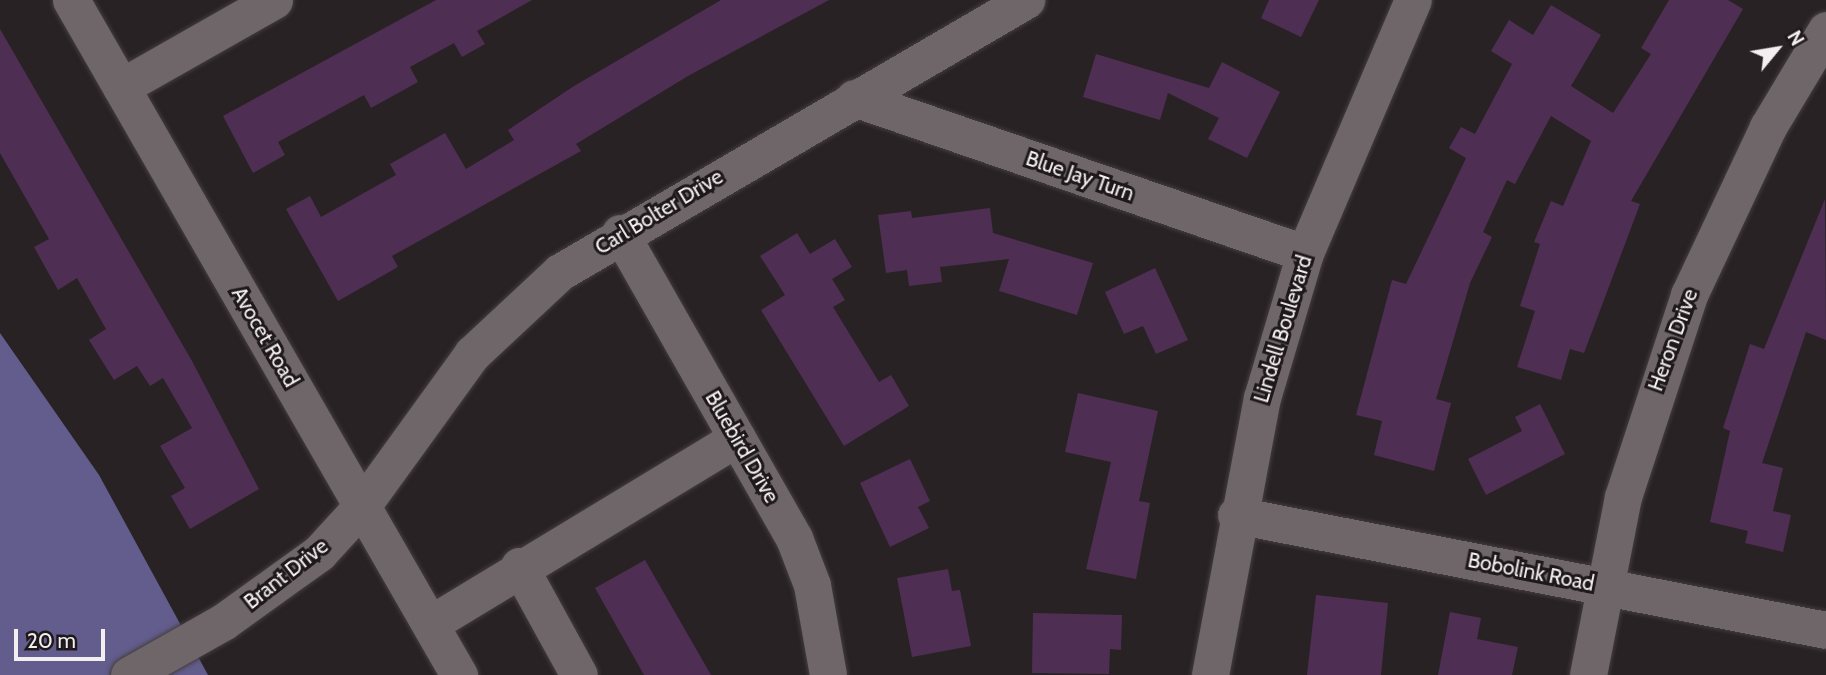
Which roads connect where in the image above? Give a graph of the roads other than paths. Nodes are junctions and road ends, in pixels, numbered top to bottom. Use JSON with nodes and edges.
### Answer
{"nodes":[{"id":1,"x":71,"y":0,"type":"edge"},
{"id":2,"x":274,"y":0,"type":"edge"},
{"id":3,"x":1026,"y":0,"type":"edge"},
{"id":4,"x":1413,"y":0,"type":"edge"},
{"id":5,"x":1826,"y":30,"type":"edge"},
{"id":6,"x":121,"y":87,"type":"junction"},
{"id":7,"x":854,"y":98,"type":"junction"},
{"id":8,"x":620,"y":233,"type":"junction"},
{"id":9,"x":1305,"y":253,"type":"junction"},
{"id":10,"x":737,"y":438,"type":"junction"},
{"id":11,"x":362,"y":506,"type":"junction"},
{"id":12,"x":1236,"y":515,"type":"junction"},
{"id":13,"x":519,"y":566,"type":"junction"},
{"id":14,"x":1603,"y":587,"type":"junction"},
{"id":15,"x":430,"y":624,"type":"junction"},
{"id":16,"x":1826,"y":630,"type":"edge"},
{"id":17,"x":129,"y":675,"type":"edge"},
{"id":18,"x":459,"y":675,"type":"edge"},
{"id":19,"x":579,"y":675,"type":"edge"},
{"id":20,"x":828,"y":675,"type":"edge"},
{"id":21,"x":1210,"y":675,"type":"edge"},
{"id":22,"x":1588,"y":675,"type":"edge"}],
"edges":[{"from":1,"to":6,"type":"street","name":"Avocet Road"},
{"from":2,"to":6,"type":"street"},
{"from":3,"to":7,"type":"street","name":"Carl Bolter Drive"},
{"from":4,"to":9,"type":"street","name":"Lindell Boulevard"},
{"from":5,"to":14,"type":"street","name":"Heron Drive"},
{"from":6,"to":11,"type":"street","name":"Avocet Road"},
{"from":7,"to":8,"type":"street","name":"Carl Bolter Drive"},
{"from":7,"to":9,"type":"street","name":"Blue Jay Turn"},
{"from":8,"to":10,"type":"street","name":"Bluebird Drive"},
{"from":8,"to":11,"type":"street","name":"Carl Bolter Drive"},
{"from":9,"to":12,"type":"street","name":"Lindell Boulevard"},
{"from":10,"to":13,"type":"street"},
{"from":10,"to":20,"type":"street","name":"Bluebird Drive"},
{"from":11,"to":15,"type":"street","name":"Avocet Road"},
{"from":11,"to":17,"type":"street","name":"Brant Drive"},
{"from":12,"to":14,"type":"street","name":"Bobolink Road"},
{"from":12,"to":21,"type":"street","name":"Lindell Boulevard"},
{"from":13,"to":15,"type":"street"},
{"from":13,"to":19,"type":"street"},
{"from":14,"to":16,"type":"street","name":"Bobolink Road"},
{"from":14,"to":22,"type":"street","name":"Heron Drive"},
{"from":15,"to":18,"type":"street","name":"Avocet Road"}]}
